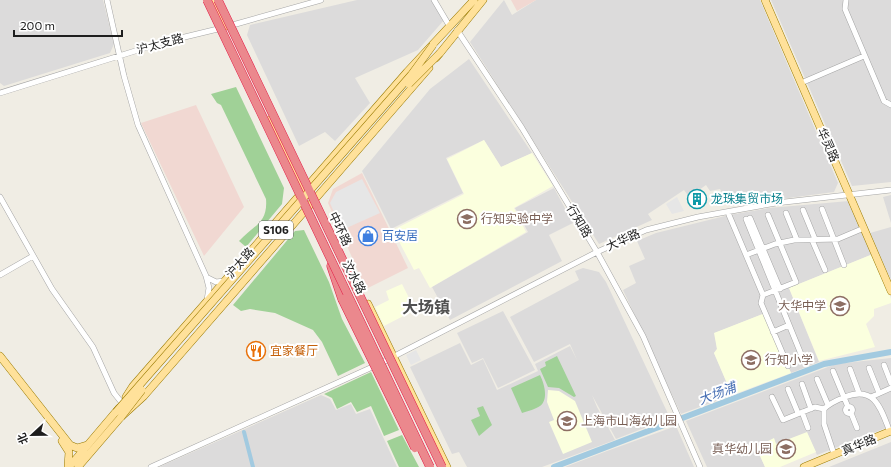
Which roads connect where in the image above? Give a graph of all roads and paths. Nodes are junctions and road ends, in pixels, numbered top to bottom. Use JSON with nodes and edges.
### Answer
{"nodes":[{"id":1,"x":107,"y":0,"type":"edge"},
{"id":2,"x":207,"y":0,"type":"edge"},
{"id":3,"x":213,"y":0,"type":"edge"},
{"id":4,"x":219,"y":0,"type":"edge"},
{"id":5,"x":321,"y":0,"type":"edge"},
{"id":6,"x":434,"y":0,"type":"edge"},
{"id":7,"x":474,"y":0,"type":"edge"},
{"id":8,"x":483,"y":0,"type":"edge"},
{"id":9,"x":765,"y":0,"type":"edge"},
{"id":10,"x":846,"y":0,"type":"edge"},
{"id":11,"x":225,"y":27,"type":"junction"},
{"id":12,"x":450,"y":27,"type":"junction"},
{"id":13,"x":457,"y":30,"type":"junction"},
{"id":14,"x":433,"y":46,"type":"junction"},
{"id":15,"x":440,"y":53,"type":"junction"},
{"id":16,"x":120,"y":56,"type":"junction"},
{"id":17,"x":864,"y":56,"type":"junction"},
{"id":18,"x":801,"y":83,"type":"junction"},
{"id":19,"x":256,"y":88,"type":"junction"},
{"id":20,"x":0,"y":93,"type":"edge"},
{"id":21,"x":267,"y":99,"type":"junction"},
{"id":22,"x":891,"y":105,"type":"edge"},
{"id":23,"x":280,"y":126,"type":"junction"},
{"id":24,"x":282,"y":144,"type":"junction"},
{"id":25,"x":303,"y":190,"type":"junction"},
{"id":26,"x":891,"y":190,"type":"edge"},
{"id":27,"x":850,"y":194,"type":"junction"},
{"id":28,"x":0,"y":197,"type":"edge"},
{"id":29,"x":315,"y":199,"type":"junction"},
{"id":30,"x":822,"y":209,"type":"dead end"},
{"id":31,"x":305,"y":210,"type":"junction"},
{"id":32,"x":804,"y":210,"type":"dead end"},
{"id":33,"x":786,"y":213,"type":"dead end"},
{"id":34,"x":728,"y":215,"type":"dead end"},
{"id":35,"x":768,"y":215,"type":"dead end"},
{"id":36,"x":748,"y":218,"type":"dead end"},
{"id":37,"x":864,"y":228,"type":"junction"},
{"id":38,"x":834,"y":239,"type":"junction"},
{"id":39,"x":797,"y":240,"type":"junction"},
{"id":40,"x":814,"y":240,"type":"junction"},
{"id":41,"x":780,"y":243,"type":"junction"},
{"id":42,"x":761,"y":249,"type":"junction"},
{"id":43,"x":597,"y":252,"type":"junction"},
{"id":44,"x":33,"y":256,"type":"junction"},
{"id":45,"x":746,"y":256,"type":"junction"},
{"id":46,"x":328,"y":257,"type":"junction"},
{"id":47,"x":844,"y":265,"type":"dead end"},
{"id":48,"x":825,"y":270,"type":"dead end"},
{"id":49,"x":0,"y":275,"type":"edge"},
{"id":50,"x":206,"y":276,"type":"junction"},
{"id":51,"x":224,"y":281,"type":"junction"},
{"id":52,"x":778,"y":289,"type":"junction"},
{"id":53,"x":891,"y":291,"type":"edge"},
{"id":54,"x":763,"y":295,"type":"junction"},
{"id":55,"x":206,"y":301,"type":"junction"},
{"id":56,"x":789,"y":325,"type":"junction"},
{"id":57,"x":773,"y":332,"type":"junction"},
{"id":58,"x":0,"y":356,"type":"edge"},
{"id":59,"x":394,"y":357,"type":"junction"},
{"id":60,"x":803,"y":359,"type":"dead end"},
{"id":61,"x":0,"y":362,"type":"edge"},
{"id":62,"x":379,"y":364,"type":"junction"},
{"id":63,"x":884,"y":365,"type":"dead end"},
{"id":64,"x":788,"y":366,"type":"dead end"},
{"id":65,"x":869,"y":368,"type":"dead end"},
{"id":66,"x":850,"y":369,"type":"dead end"},
{"id":67,"x":832,"y":371,"type":"dead end"},
{"id":68,"x":817,"y":379,"type":"dead end"},
{"id":69,"x":891,"y":383,"type":"edge"},
{"id":70,"x":802,"y":384,"type":"dead end"},
{"id":71,"x":891,"y":388,"type":"edge"},
{"id":72,"x":788,"y":389,"type":"dead end"},
{"id":73,"x":859,"y":393,"type":"junction"},
{"id":74,"x":879,"y":393,"type":"junction"},
{"id":75,"x":772,"y":397,"type":"dead end"},
{"id":76,"x":844,"y":397,"type":"junction"},
{"id":77,"x":871,"y":397,"type":"junction"},
{"id":78,"x":122,"y":403,"type":"junction"},
{"id":79,"x":826,"y":407,"type":"junction"},
{"id":80,"x":810,"y":409,"type":"junction"},
{"id":81,"x":800,"y":412,"type":"junction"},
{"id":82,"x":119,"y":414,"type":"junction"},
{"id":83,"x":808,"y":428,"type":"dead end"},
{"id":84,"x":857,"y":428,"type":"dead end"},
{"id":85,"x":890,"y":432,"type":"edge"},
{"id":86,"x":88,"y":445,"type":"junction"},
{"id":87,"x":834,"y":454,"type":"dead end"},
{"id":88,"x":68,"y":467,"type":"edge"},
{"id":89,"x":78,"y":467,"type":"edge"},
{"id":90,"x":151,"y":467,"type":"edge"},
{"id":91,"x":426,"y":467,"type":"edge"},
{"id":92,"x":430,"y":467,"type":"edge"},
{"id":93,"x":442,"y":467,"type":"edge"},
{"id":94,"x":446,"y":467,"type":"edge"},
{"id":95,"x":700,"y":467,"type":"edge"},
{"id":96,"x":804,"y":467,"type":"edge"}],
"edges":[{"from":1,"to":16,"type":"street"},
{"from":2,"to":11,"type":"main road","name":"汶水路"},
{"from":2,"to":92,"type":"highway","name":"中环路","bridge":true},
{"from":3,"to":11,"type":"main road","name":"汶水路"},
{"from":4,"to":11,"type":"main road","name":"汶水路"},
{"from":4,"to":93,"type":"highway","name":"中环路","bridge":true},
{"from":5,"to":11,"type":"street","name":"沪太支路"},
{"from":6,"to":12,"type":"street"},
{"from":7,"to":12,"type":"main road","name":"沪太路","number":"S106"},
{"from":8,"to":13,"type":"main road","name":"沪太路","number":"S106"},
{"from":9,"to":18,"type":"main road","name":"华灵路"},
{"from":10,"to":17,"type":"street"},
{"from":11,"to":16,"type":"street","name":"沪太支路"},
{"from":11,"to":19,"type":"main road","name":"汶水路"},
{"from":11,"to":21,"type":"main road","name":"汶水路"},
{"from":11,"to":25,"type":"main road","name":"汶水路"},
{"from":12,"to":14,"type":"main road","name":"沪太路","number":"S106"},
{"from":13,"to":15,"type":"main road","name":"沪太路","number":"S106"},
{"from":13,"to":43,"type":"street","name":"行知路"},
{"from":14,"to":25,"type":"main road","name":"沪太路","number":"S106"},
{"from":14,"to":82,"type":"main road","name":"沪太路","number":"S106","bridge":true},
{"from":15,"to":29,"type":"main road","name":"沪太路","number":"S106"},
{"from":15,"to":82,"type":"main road","name":"沪太路","number":"S106","bridge":true},
{"from":16,"to":20,"type":"street","name":"沪太支路"},
{"from":16,"to":50,"type":"street"},
{"from":17,"to":18,"type":"street"},
{"from":17,"to":22,"type":"street"},
{"from":18,"to":27,"type":"main road","name":"华灵路"},
{"from":19,"to":21,"type":"main road"},
{"from":19,"to":24,"type":"main road","name":"汶水路"},
{"from":21,"to":23,"type":"main road","name":"汶水路"},
{"from":23,"to":24,"type":"main road"},
{"from":23,"to":25,"type":"main road","name":"汶水路"},
{"from":24,"to":25,"type":"main road","name":"汶水路"},
{"from":25,"to":29,"type":"main road","name":"汶水路"},
{"from":25,"to":31,"type":"main road","name":"汶水路"},
{"from":25,"to":51,"type":"main road","name":"沪太路","number":"S106"},
{"from":26,"to":27,"type":"street","name":"大华路"},
{"from":27,"to":37,"type":"main road","name":"华灵路"},
{"from":27,"to":43,"type":"street","name":"大华路"},
{"from":28,"to":44,"type":"street"},
{"from":29,"to":31,"type":"main road","name":"沪太路","number":"S106"},
{"from":29,"to":59,"type":"main road","name":"汶水路"},
{"from":30,"to":38,"type":"street"},
{"from":31,"to":46,"type":"main road","name":"汶水路"},
{"from":31,"to":82,"type":"main road","name":"沪太路","number":"S106"},
{"from":32,"to":40,"type":"street"},
{"from":33,"to":39,"type":"street"},
{"from":34,"to":45,"type":"street"},
{"from":35,"to":41,"type":"street"},
{"from":36,"to":42,"type":"street"},
{"from":37,"to":38,"type":"street"},
{"from":37,"to":53,"type":"main road","name":"华灵路"},
{"from":38,"to":40,"type":"street"},
{"from":38,"to":47,"type":"street"},
{"from":39,"to":40,"type":"street"},
{"from":39,"to":41,"type":"street"},
{"from":40,"to":48,"type":"street"},
{"from":41,"to":42,"type":"street"},
{"from":41,"to":52,"type":"street"},
{"from":42,"to":45,"type":"street"},
{"from":42,"to":52,"type":"street"},
{"from":43,"to":59,"type":"street","name":"大华路"},
{"from":43,"to":95,"type":"street","name":"行知路"},
{"from":44,"to":49,"type":"street"},
{"from":44,"to":78,"type":"street"},
{"from":45,"to":54,"type":"street"},
{"from":46,"to":62,"type":"main road","name":"汶水路"},
{"from":46,"to":91,"type":"highway","bridge":true},
{"from":50,"to":51,"type":"street"},
{"from":50,"to":55,"type":"street"},
{"from":51,"to":55,"type":"main road","name":"沪太路","number":"S106"},
{"from":52,"to":54,"type":"street"},
{"from":52,"to":56,"type":"street"},
{"from":54,"to":57,"type":"street"},
{"from":55,"to":78,"type":"main road","name":"沪太路","number":"S106"},
{"from":56,"to":57,"type":"street"},
{"from":56,"to":60,"type":"street"},
{"from":57,"to":64,"type":"street"},
{"from":58,"to":86,"type":"main road"},
{"from":59,"to":62,"type":"street","name":"大华路"},
{"from":59,"to":94,"type":"main road","name":"汶水路"},
{"from":61,"to":88,"type":"main road"},
{"from":62,"to":90,"type":"street","name":"大华路"},
{"from":62,"to":91,"type":"main road","name":"汶水路"},
{"from":63,"to":69,"type":"street"},
{"from":65,"to":74,"type":"street"},
{"from":66,"to":73,"type":"street"},
{"from":67,"to":76,"type":"street"},
{"from":68,"to":79,"type":"street"},
{"from":70,"to":80,"type":"street"},
{"from":71,"to":74,"type":"street"},
{"from":72,"to":81,"type":"street"},
{"from":73,"to":76,"type":"street"},
{"from":73,"to":77,"type":"street"},
{"from":74,"to":77,"type":"street"},
{"from":75,"to":81,"type":"street"},
{"from":76,"to":79,"type":"street"},
{"from":76,"to":84,"type":"street"},
{"from":77,"to":85,"type":"street"},
{"from":78,"to":82,"type":"main road","name":"沪太路","number":"S106"},
{"from":79,"to":80,"type":"street"},
{"from":79,"to":87,"type":"street"},
{"from":80,"to":81,"type":"street"},
{"from":81,"to":83,"type":"street"},
{"from":82,"to":86,"type":"main road","name":"沪太路","number":"S106"},
{"from":82,"to":89,"type":"main road","name":"沪太路","number":"S106"},
{"from":85,"to":96,"type":"main road","name":"真华路"},
{"from":86,"to":88,"type":"main road","name":"沪太路","number":"S106"}]}
